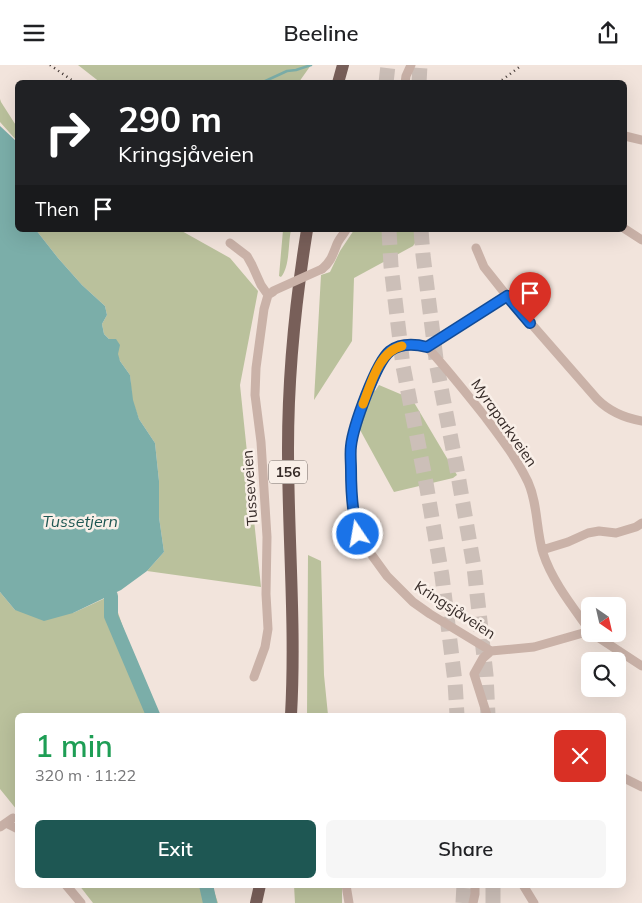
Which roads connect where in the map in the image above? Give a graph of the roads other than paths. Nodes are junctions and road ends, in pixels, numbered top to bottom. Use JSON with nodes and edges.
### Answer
{"nodes":[{"id":1,"x":411,"y":65,"type":"edge"},
{"id":2,"x":342,"y":67,"type":"edge"},
{"id":3,"x":339,"y":80,"type":"edge"},
{"id":4,"x":405,"y":80,"type":"edge"},
{"id":5,"x":627,"y":136,"type":"edge"},
{"id":6,"x":642,"y":140,"type":"edge"},
{"id":7,"x":627,"y":230,"type":"edge"},
{"id":8,"x":307,"y":232,"type":"edge"},
{"id":9,"x":345,"y":232,"type":"edge"},
{"id":10,"x":642,"y":240,"type":"edge"},
{"id":11,"x":230,"y":243,"type":"dead end"},
{"id":12,"x":476,"y":248,"type":"dead end"},
{"id":13,"x":271,"y":293,"type":"junction"},
{"id":14,"x":507,"y":296,"type":"junction"},
{"id":15,"x":427,"y":347,"type":"junction"},
{"id":16,"x":642,"y":421,"type":"edge"},
{"id":17,"x":642,"y":523,"type":"edge"},
{"id":18,"x":542,"y":550,"type":"junction"},
{"id":19,"x":581,"y":618,"type":"edge"},
{"id":20,"x":581,"y":634,"type":"edge"},
{"id":21,"x":607,"y":643,"type":"edge"},
{"id":22,"x":491,"y":651,"type":"junction"},
{"id":23,"x":642,"y":666,"type":"edge"},
{"id":24,"x":254,"y":677,"type":"dead end"},
{"id":25,"x":291,"y":713,"type":"edge"},
{"id":26,"x":486,"y":713,"type":"edge"},
{"id":27,"x":626,"y":779,"type":"edge"},
{"id":28,"x":642,"y":787,"type":"edge"},
{"id":29,"x":69,"y":888,"type":"edge"},
{"id":30,"x":259,"y":888,"type":"edge"},
{"id":31,"x":346,"y":888,"type":"edge"},
{"id":32,"x":474,"y":888,"type":"edge"},
{"id":33,"x":524,"y":888,"type":"edge"},
{"id":34,"x":82,"y":903,"type":"edge"},
{"id":35,"x":256,"y":903,"type":"edge"},
{"id":36,"x":349,"y":903,"type":"edge"},
{"id":37,"x":473,"y":903,"type":"edge"},
{"id":38,"x":534,"y":903,"type":"edge"}],
"edges":[{"from":1,"to":4,"type":"street"},
{"from":2,"to":3,"type":"main road"},
{"from":5,"to":6,"type":"street"},
{"from":7,"to":10,"type":"street"},
{"from":8,"to":25,"type":"main road","number":"156"},
{"from":9,"to":13,"type":"street","bridge":true},
{"from":11,"to":13,"type":"street"},
{"from":12,"to":14,"type":"street"},
{"from":13,"to":24,"type":"street","name":"Tusseveien"},
{"from":14,"to":15,"type":"street"},
{"from":14,"to":16,"type":"street"},
{"from":15,"to":18,"type":"street","name":"Myraparkveien"},
{"from":15,"to":22,"type":"street","name":"Kringsjåveien"},
{"from":17,"to":18,"type":"street"},
{"from":18,"to":19,"type":"street","name":"Myraparkveien"},
{"from":20,"to":22,"type":"street","name":"Kringsjåveien"},
{"from":21,"to":23,"type":"street"},
{"from":22,"to":26,"type":"street"},
{"from":27,"to":28,"type":"street"},
{"from":29,"to":34,"type":"street"},
{"from":30,"to":35,"type":"main road"},
{"from":31,"to":36,"type":"street"},
{"from":32,"to":37,"type":"street"},
{"from":33,"to":38,"type":"street"}]}
